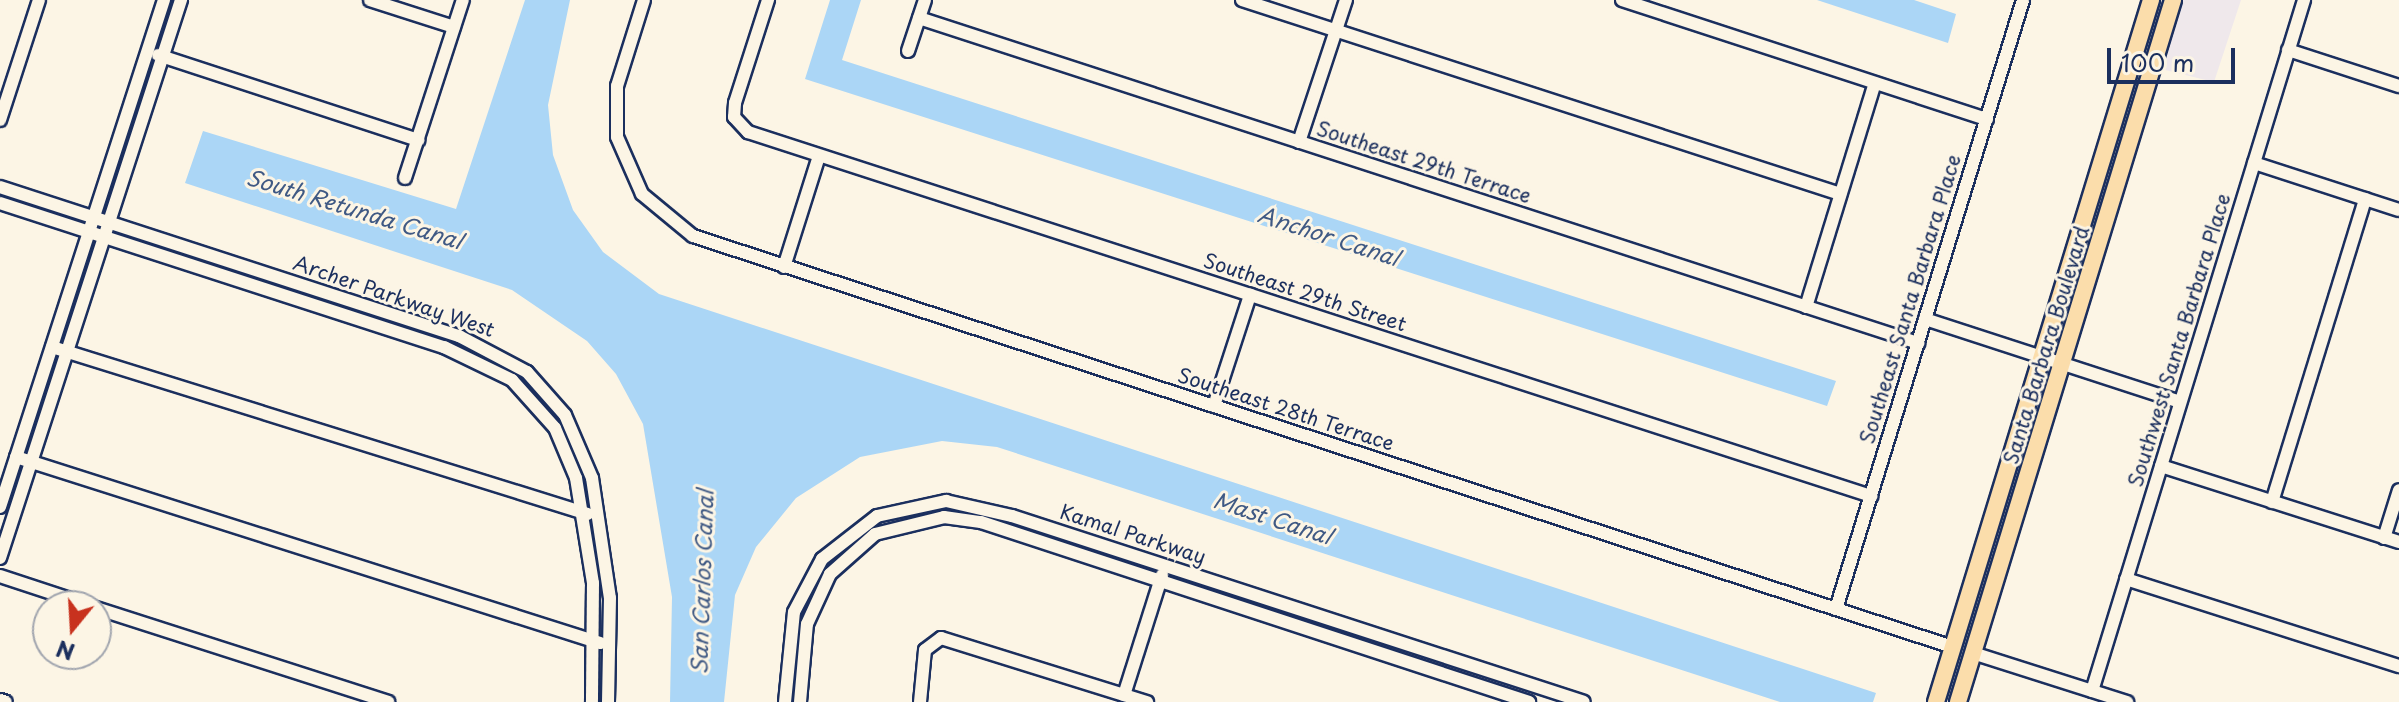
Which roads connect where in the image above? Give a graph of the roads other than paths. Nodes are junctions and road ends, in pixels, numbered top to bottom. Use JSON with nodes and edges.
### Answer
{"nodes":[{"id":1,"x":39,"y":0,"type":"edge"},
{"id":2,"x":164,"y":0,"type":"edge"},
{"id":3,"x":181,"y":0,"type":"edge"},
{"id":4,"x":370,"y":0,"type":"edge"},
{"id":5,"x":463,"y":0,"type":"edge"},
{"id":6,"x":644,"y":0,"type":"edge"},
{"id":7,"x":768,"y":0,"type":"edge"},
{"id":8,"x":925,"y":0,"type":"edge"},
{"id":9,"x":1242,"y":0,"type":"edge"},
{"id":10,"x":1346,"y":0,"type":"edge"},
{"id":11,"x":1622,"y":0,"type":"edge"},
{"id":12,"x":2023,"y":0,"type":"edge"},
{"id":13,"x":2151,"y":0,"type":"edge"},
{"id":14,"x":2173,"y":0,"type":"edge"},
{"id":15,"x":2304,"y":0,"type":"edge"},
{"id":16,"x":919,"y":18,"type":"junction"},
{"id":17,"x":454,"y":27,"type":"junction"},
{"id":18,"x":1336,"y":30,"type":"junction"},
{"id":19,"x":2288,"y":50,"type":"junction"},
{"id":20,"x":148,"y":51,"type":"junction"},
{"id":21,"x":908,"y":51,"type":"dead end"},
{"id":22,"x":163,"y":56,"type":"junction"},
{"id":23,"x":1875,"y":83,"type":"junction"},
{"id":24,"x":2399,"y":86,"type":"edge"},
{"id":25,"x":1987,"y":119,"type":"junction"},
{"id":26,"x":0,"y":120,"type":"edge"},
{"id":27,"x":418,"y":140,"type":"junction"},
{"id":28,"x":1299,"y":142,"type":"junction"},
{"id":29,"x":819,"y":156,"type":"junction"},
{"id":30,"x":2254,"y":163,"type":"junction"},
{"id":31,"x":405,"y":178,"type":"dead end"},
{"id":32,"x":0,"y":187,"type":"edge"},
{"id":33,"x":1840,"y":194,"type":"junction"},
{"id":34,"x":2365,"y":199,"type":"junction"},
{"id":35,"x":0,"y":203,"type":"edge"},
{"id":36,"x":2399,"y":210,"type":"edge"},
{"id":37,"x":94,"y":217,"type":"junction"},
{"id":38,"x":109,"y":222,"type":"junction"},
{"id":39,"x":89,"y":232,"type":"junction"},
{"id":40,"x":104,"y":237,"type":"junction"},
{"id":41,"x":784,"y":267,"type":"junction"},
{"id":42,"x":1250,"y":295,"type":"junction"},
{"id":43,"x":1806,"y":307,"type":"junction"},
{"id":44,"x":1925,"y":319,"type":"junction"},
{"id":45,"x":1918,"y":343,"type":"junction"},
{"id":46,"x":52,"y":347,"type":"junction"},
{"id":47,"x":67,"y":352,"type":"junction"},
{"id":48,"x":2041,"y":357,"type":"junction"},
{"id":49,"x":2061,"y":364,"type":"junction"},
{"id":50,"x":2180,"y":402,"type":"junction"},
{"id":51,"x":1214,"y":406,"type":"junction"},
{"id":52,"x":16,"y":457,"type":"junction"},
{"id":53,"x":31,"y":463,"type":"junction"},
{"id":54,"x":2161,"y":466,"type":"junction"},
{"id":55,"x":2399,"y":490,"type":"edge"},
{"id":56,"x":1871,"y":496,"type":"junction"},
{"id":57,"x":2272,"y":502,"type":"junction"},
{"id":58,"x":0,"y":507,"type":"edge"},
{"id":59,"x":582,"y":514,"type":"junction"},
{"id":60,"x":599,"y":515,"type":"junction"},
{"id":61,"x":6,"y":521,"type":"edge"},
{"id":62,"x":2384,"y":538,"type":"junction"},
{"id":63,"x":2399,"y":542,"type":"edge"},
{"id":64,"x":0,"y":558,"type":"edge"},
{"id":65,"x":1165,"y":566,"type":"junction"},
{"id":66,"x":0,"y":576,"type":"edge"},
{"id":67,"x":2126,"y":579,"type":"junction"},
{"id":68,"x":1160,"y":581,"type":"junction"},
{"id":69,"x":42,"y":590,"type":"edge"},
{"id":70,"x":1836,"y":609,"type":"junction"},
{"id":71,"x":112,"y":613,"type":"edge"},
{"id":72,"x":611,"y":642,"type":"junction"},
{"id":73,"x":595,"y":643,"type":"junction"},
{"id":74,"x":1953,"y":647,"type":"junction"},
{"id":75,"x":1973,"y":653,"type":"junction"},
{"id":76,"x":2399,"y":666,"type":"edge"},
{"id":77,"x":2092,"y":691,"type":"junction"},
{"id":78,"x":1124,"y":695,"type":"junction"},
{"id":79,"x":0,"y":700,"type":"edge"},
{"id":80,"x":6,"y":702,"type":"edge"},
{"id":81,"x":388,"y":702,"type":"edge"},
{"id":82,"x":592,"y":702,"type":"edge"},
{"id":83,"x":608,"y":702,"type":"edge"},
{"id":84,"x":785,"y":702,"type":"edge"},
{"id":85,"x":800,"y":702,"type":"edge"},
{"id":86,"x":920,"y":702,"type":"edge"},
{"id":87,"x":1147,"y":702,"type":"edge"},
{"id":88,"x":1529,"y":702,"type":"edge"},
{"id":89,"x":1584,"y":702,"type":"edge"},
{"id":90,"x":1936,"y":702,"type":"edge"},
{"id":91,"x":1958,"y":702,"type":"edge"},
{"id":92,"x":2127,"y":702,"type":"edge"}],
"edges":[{"from":1,"to":26,"type":"street"},
{"from":2,"to":20,"type":"street"},
{"from":3,"to":22,"type":"street"},
{"from":4,"to":17,"type":"street"},
{"from":5,"to":17,"type":"street"},
{"from":6,"to":41,"type":"street","name":"Southeast 28th Terrace"},
{"from":7,"to":29,"type":"street","name":"Southeast 29th Street"},
{"from":8,"to":16,"type":"street"},
{"from":9,"to":18,"type":"street"},
{"from":10,"to":18,"type":"street"},
{"from":11,"to":23,"type":"street"},
{"from":12,"to":25,"type":"street","name":"Southeast Santa Barbara Place"},
{"from":13,"to":48,"type":"main road","name":"Santa Barbara Boulevard"},
{"from":14,"to":49,"type":"main road","name":"Santa Barbara Boulevard"},
{"from":15,"to":19,"type":"street","name":"Southwest Santa Barbara Place"},
{"from":16,"to":21,"type":"street"},
{"from":16,"to":28,"type":"street","name":"Southeast 29th Terrace"},
{"from":17,"to":27,"type":"street"},
{"from":18,"to":28,"type":"street"},
{"from":18,"to":33,"type":"street"},
{"from":19,"to":24,"type":"street"},
{"from":19,"to":30,"type":"street","name":"Southwest Santa Barbara Place"},
{"from":20,"to":22,"type":"street"},
{"from":20,"to":37,"type":"street"},
{"from":22,"to":27,"type":"street"},
{"from":22,"to":38,"type":"street"},
{"from":23,"to":25,"type":"street"},
{"from":23,"to":33,"type":"street"},
{"from":25,"to":44,"type":"street","name":"Southeast Santa Barbara Place"},
{"from":27,"to":31,"type":"street"},
{"from":28,"to":43,"type":"street","name":"Southeast 29th Terrace"},
{"from":29,"to":41,"type":"street"},
{"from":29,"to":42,"type":"street","name":"Southeast 29th Street"},
{"from":30,"to":34,"type":"street"},
{"from":30,"to":50,"type":"street","name":"Southwest Santa Barbara Place"},
{"from":32,"to":37,"type":"street","name":"Archer Parkway West"},
{"from":33,"to":43,"type":"street"},
{"from":34,"to":36,"type":"street"},
{"from":34,"to":57,"type":"street"},
{"from":35,"to":39,"type":"street","name":"Archer Parkway West"},
{"from":37,"to":38,"type":"street","name":"Archer Parkway West"},
{"from":37,"to":39,"type":"street"},
{"from":38,"to":40,"type":"street"},
{"from":38,"to":60,"type":"street","name":"Archer Parkway West"},
{"from":39,"to":40,"type":"street","name":"Archer Parkway West"},
{"from":39,"to":46,"type":"street"},
{"from":40,"to":47,"type":"street"},
{"from":40,"to":59,"type":"street","name":"Archer Parkway West"},
{"from":41,"to":51,"type":"street","name":"Southeast 28th Terrace"},
{"from":42,"to":51,"type":"street"},
{"from":42,"to":56,"type":"street","name":"Southeast 29th Street"},
{"from":43,"to":45,"type":"street","name":"Southeast 29th Terrace"},
{"from":44,"to":45,"type":"street","name":"Southeast Santa Barbara Place"},
{"from":44,"to":48,"type":"street"},
{"from":45,"to":56,"type":"street","name":"Southeast Santa Barbara Place"},
{"from":46,"to":47,"type":"street"},
{"from":46,"to":52,"type":"street"},
{"from":47,"to":53,"type":"street"},
{"from":47,"to":59,"type":"street"},
{"from":48,"to":49,"type":"street"},
{"from":48,"to":74,"type":"main road","name":"Santa Barbara Boulevard"},
{"from":49,"to":50,"type":"street"},
{"from":49,"to":75,"type":"main road","name":"Santa Barbara Boulevard"},
{"from":50,"to":54,"type":"street","name":"Southwest Santa Barbara Place"},
{"from":51,"to":70,"type":"street","name":"Southeast 28th Terrace"},
{"from":52,"to":53,"type":"street"},
{"from":52,"to":58,"type":"street"},
{"from":53,"to":61,"type":"street"},
{"from":53,"to":73,"type":"street"},
{"from":54,"to":57,"type":"street"},
{"from":54,"to":67,"type":"street","name":"Southwest Santa Barbara Place"},
{"from":55,"to":62,"type":"street"},
{"from":56,"to":70,"type":"street","name":"Southeast Santa Barbara Place"},
{"from":57,"to":62,"type":"street"},
{"from":59,"to":60,"type":"street"},
{"from":59,"to":73,"type":"street","name":"Archer Parkway West"},
{"from":60,"to":72,"type":"street","name":"Archer Parkway West"},
{"from":61,"to":64,"type":"street"},
{"from":62,"to":63,"type":"street"},
{"from":65,"to":68,"type":"street"},
{"from":65,"to":84,"type":"street","name":"Kamal Parkway"},
{"from":65,"to":89,"type":"street","name":"Kamal Parkway"},
{"from":66,"to":69,"type":"street"},
{"from":67,"to":76,"type":"street"},
{"from":67,"to":77,"type":"street","name":"Southwest Santa Barbara Place"},
{"from":68,"to":78,"type":"street"},
{"from":68,"to":85,"type":"street","name":"Kamal Parkway"},
{"from":68,"to":88,"type":"street","name":"Kamal Parkway"},
{"from":70,"to":74,"type":"street","name":"Southeast 28th Terrace"},
{"from":71,"to":81,"type":"street"},
{"from":72,"to":73,"type":"street"},
{"from":72,"to":83,"type":"street","name":"Archer Parkway West"},
{"from":73,"to":82,"type":"street","name":"Archer Parkway West"},
{"from":74,"to":90,"type":"main road","name":"Santa Barbara Boulevard"},
{"from":75,"to":77,"type":"street"},
{"from":75,"to":91,"type":"main road","name":"Santa Barbara Boulevard"},
{"from":77,"to":92,"type":"street"},
{"from":78,"to":86,"type":"street"},
{"from":78,"to":87,"type":"street"},
{"from":79,"to":80,"type":"street"}]}
